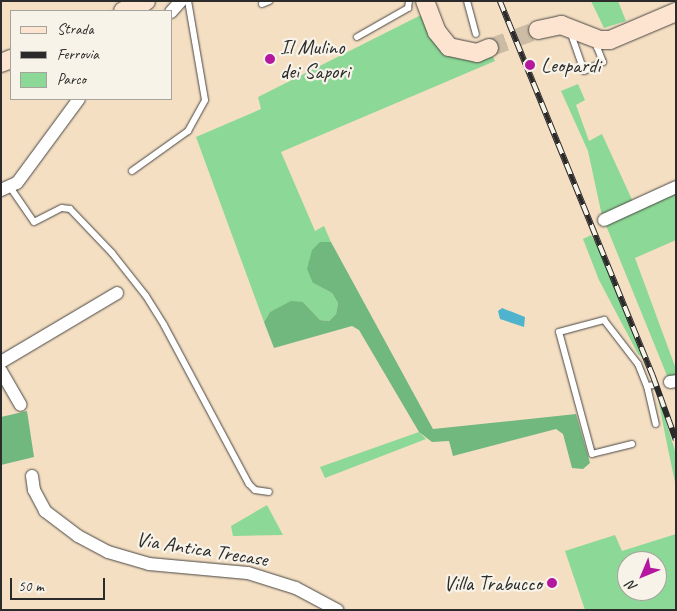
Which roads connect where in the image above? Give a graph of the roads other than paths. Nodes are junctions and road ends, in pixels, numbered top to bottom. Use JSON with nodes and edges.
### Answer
{"nodes":[{"id":1,"x":146,"y":1,"type":"edge"},
{"id":2,"x":182,"y":1,"type":"edge"},
{"id":3,"x":188,"y":1,"type":"edge"},
{"id":4,"x":409,"y":1,"type":"edge"},
{"id":5,"x":425,"y":1,"type":"edge"},
{"id":6,"x":467,"y":1,"type":"edge"},
{"id":7,"x":125,"y":10,"type":"edge"},
{"id":8,"x":172,"y":11,"type":"edge"},
{"id":9,"x":676,"y":12,"type":"edge"},
{"id":10,"x":569,"y":27,"type":"junction"},
{"id":11,"x":538,"y":30,"type":"tunnel mouth"},
{"id":12,"x":476,"y":34,"type":"dead end"},
{"id":13,"x":357,"y":37,"type":"dead end"},
{"id":14,"x":600,"y":40,"type":"junction"},
{"id":15,"x":489,"y":48,"type":"tunnel mouth"},
{"id":16,"x":78,"y":100,"type":"edge"},
{"id":17,"x":132,"y":171,"type":"dead end"},
{"id":18,"x":676,"y":187,"type":"edge"},
{"id":19,"x":6,"y":189,"type":"edge"},
{"id":20,"x":604,"y":220,"type":"dead end"},
{"id":21,"x":117,"y":293,"type":"dead end"},
{"id":22,"x":1,"y":362,"type":"edge"},
{"id":23,"x":1,"y":371,"type":"edge"},
{"id":24,"x":20,"y":405,"type":"dead end"},
{"id":25,"x":656,"y":424,"type":"dead end"},
{"id":26,"x":632,"y":444,"type":"dead end"},
{"id":27,"x":32,"y":476,"type":"dead end"},
{"id":28,"x":269,"y":492,"type":"dead end"},
{"id":29,"x":336,"y":610,"type":"edge"}],
"edges":[{"from":1,"to":7,"type":"street"},
{"from":2,"to":8,"type":"street"},
{"from":3,"to":17,"type":"lane"},
{"from":4,"to":13,"type":"lane"},
{"from":5,"to":15,"type":"street"},
{"from":6,"to":12,"type":"lane"},
{"from":9,"to":14,"type":"street"},
{"from":10,"to":11,"type":"street"},
{"from":10,"to":14,"type":"street"},
{"from":10,"to":14,"type":"lane"},
{"from":16,"to":19,"type":"street"},
{"from":18,"to":20,"type":"street"},
{"from":19,"to":28,"type":"lane"},
{"from":21,"to":22,"type":"street"},
{"from":23,"to":24,"type":"street"},
{"from":25,"to":26,"type":"lane"},
{"from":27,"to":29,"type":"street","name":"Via Antica Trecase"}]}
